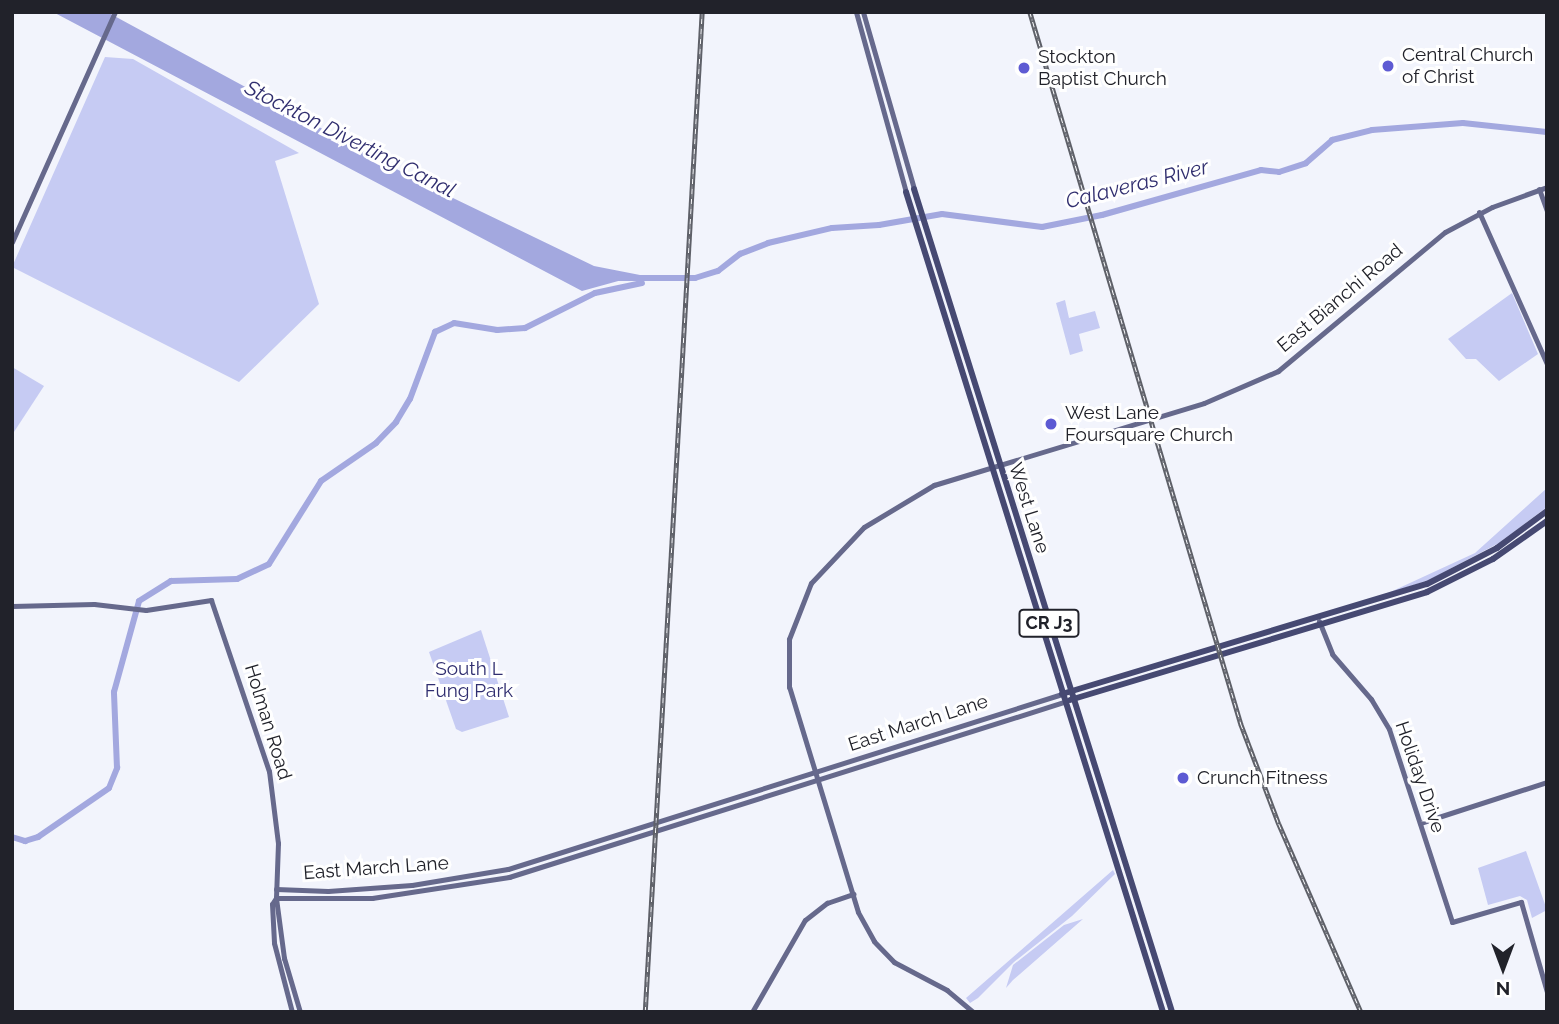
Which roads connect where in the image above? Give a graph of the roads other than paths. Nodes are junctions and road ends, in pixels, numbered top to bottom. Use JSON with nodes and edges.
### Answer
{"nodes":[{"id":1,"x":115,"y":12,"type":"edge"},
{"id":2,"x":856,"y":12,"type":"edge"},
{"id":3,"x":863,"y":12,"type":"edge"},
{"id":4,"x":885,"y":113,"type":"junction"},
{"id":5,"x":898,"y":134,"type":"junction"},
{"id":6,"x":894,"y":146,"type":"junction"},
{"id":7,"x":906,"y":161,"type":"junction"},
{"id":8,"x":1547,"y":187,"type":"edge"},
{"id":9,"x":914,"y":190,"type":"joint"},
{"id":10,"x":1539,"y":190,"type":"junction"},
{"id":11,"x":906,"y":192,"type":"joint"},
{"id":12,"x":1547,"y":211,"type":"edge"},
{"id":13,"x":1479,"y":212,"type":"junction"},
{"id":14,"x":12,"y":243,"type":"edge"},
{"id":15,"x":1547,"y":364,"type":"edge"},
{"id":16,"x":998,"y":463,"type":"junction"},
{"id":17,"x":990,"y":466,"type":"junction"},
{"id":18,"x":1547,"y":511,"type":"edge"},
{"id":19,"x":1547,"y":521,"type":"edge"},
{"id":20,"x":12,"y":606,"type":"edge"},
{"id":21,"x":1319,"y":622,"type":"junction"},
{"id":22,"x":1070,"y":692,"type":"junction"},
{"id":23,"x":1062,"y":694,"type":"junction"},
{"id":24,"x":1073,"y":699,"type":"junction"},
{"id":25,"x":1064,"y":702,"type":"junction"},
{"id":26,"x":814,"y":772,"type":"junction"},
{"id":27,"x":817,"y":780,"type":"junction"},
{"id":28,"x":1547,"y":782,"type":"edge"},
{"id":29,"x":1420,"y":823,"type":"junction"},
{"id":30,"x":276,"y":889,"type":"junction"},
{"id":31,"x":853,"y":894,"type":"junction"},
{"id":32,"x":276,"y":898,"type":"junction"},
{"id":33,"x":1547,"y":992,"type":"edge"},
{"id":34,"x":292,"y":1012,"type":"edge"},
{"id":35,"x":300,"y":1012,"type":"edge"},
{"id":36,"x":752,"y":1012,"type":"edge"},
{"id":37,"x":972,"y":1012,"type":"edge"},
{"id":38,"x":1163,"y":1012,"type":"edge"},
{"id":39,"x":1172,"y":1012,"type":"edge"}],
"edges":[{"from":1,"to":14,"type":"main road"},
{"from":2,"to":4,"type":"main road","name":"West Lane","number":"CR J3"},
{"from":3,"to":5,"type":"main road","name":"West Lane","number":"CR J3"},
{"from":4,"to":5,"type":"main road"},
{"from":4,"to":6,"type":"main road","name":"West Lane","number":"CR J3"},
{"from":5,"to":7,"type":"main road","name":"West Lane","number":"CR J3"},
{"from":6,"to":7,"type":"main road"},
{"from":6,"to":11,"type":"main road","name":"West Lane","number":"CR J3"},
{"from":7,"to":9,"type":"main road","name":"West Lane","number":"CR J3"},
{"from":8,"to":10,"type":"main road","name":"East Bianchi Road"},
{"from":9,"to":16,"type":"main road","name":"West Lane","number":"CR J3"},
{"from":10,"to":12,"type":"main road"},
{"from":10,"to":13,"type":"main road","name":"East Bianchi Road"},
{"from":11,"to":17,"type":"main road","name":"West Lane","number":"CR J3"},
{"from":13,"to":15,"type":"main road"},
{"from":13,"to":16,"type":"main road","name":"East Bianchi Road"},
{"from":16,"to":17,"type":"main road","name":"East Bianchi Road"},
{"from":16,"to":22,"type":"main road","name":"West Lane","number":"CR J3"},
{"from":17,"to":23,"type":"main road","name":"West Lane","number":"CR J3"},
{"from":17,"to":26,"type":"main road","name":"East Bianchi Road"},
{"from":18,"to":21,"type":"main road","name":"East March Lane"},
{"from":19,"to":21,"type":"main road","name":"East March Lane"},
{"from":20,"to":30,"type":"main road","name":"Holman Road"},
{"from":21,"to":22,"type":"main road","name":"East March Lane"},
{"from":21,"to":24,"type":"main road","name":"East March Lane"},
{"from":21,"to":29,"type":"main road","name":"Holiday Drive"},
{"from":22,"to":23,"type":"main road","name":"East March Lane"},
{"from":22,"to":24,"type":"main road","name":"West Lane","number":"CR J3"},
{"from":23,"to":25,"type":"main road","name":"West Lane","number":"CR J3"},
{"from":23,"to":26,"type":"main road","name":"East March Lane"},
{"from":24,"to":25,"type":"main road","name":"East March Lane"},
{"from":24,"to":39,"type":"main road","name":"West Lane","number":"CR J3"},
{"from":25,"to":27,"type":"main road","name":"East March Lane"},
{"from":25,"to":38,"type":"main road","name":"West Lane","number":"CR J3"},
{"from":26,"to":27,"type":"main road","name":"East Bianchi Road"},
{"from":26,"to":30,"type":"main road","name":"East March Lane"},
{"from":27,"to":31,"type":"main road","name":"East Bianchi Road"},
{"from":27,"to":32,"type":"main road","name":"East March Lane"},
{"from":28,"to":29,"type":"main road"},
{"from":29,"to":33,"type":"main road","name":"Holiday Drive"},
{"from":30,"to":32,"type":"main road","name":"Holman Road"},
{"from":31,"to":36,"type":"main road"},
{"from":31,"to":37,"type":"main road","name":"East Bianchi Road"},
{"from":32,"to":34,"type":"main road","name":"Holman Road"},
{"from":32,"to":35,"type":"main road","name":"Holman Road"}]}
